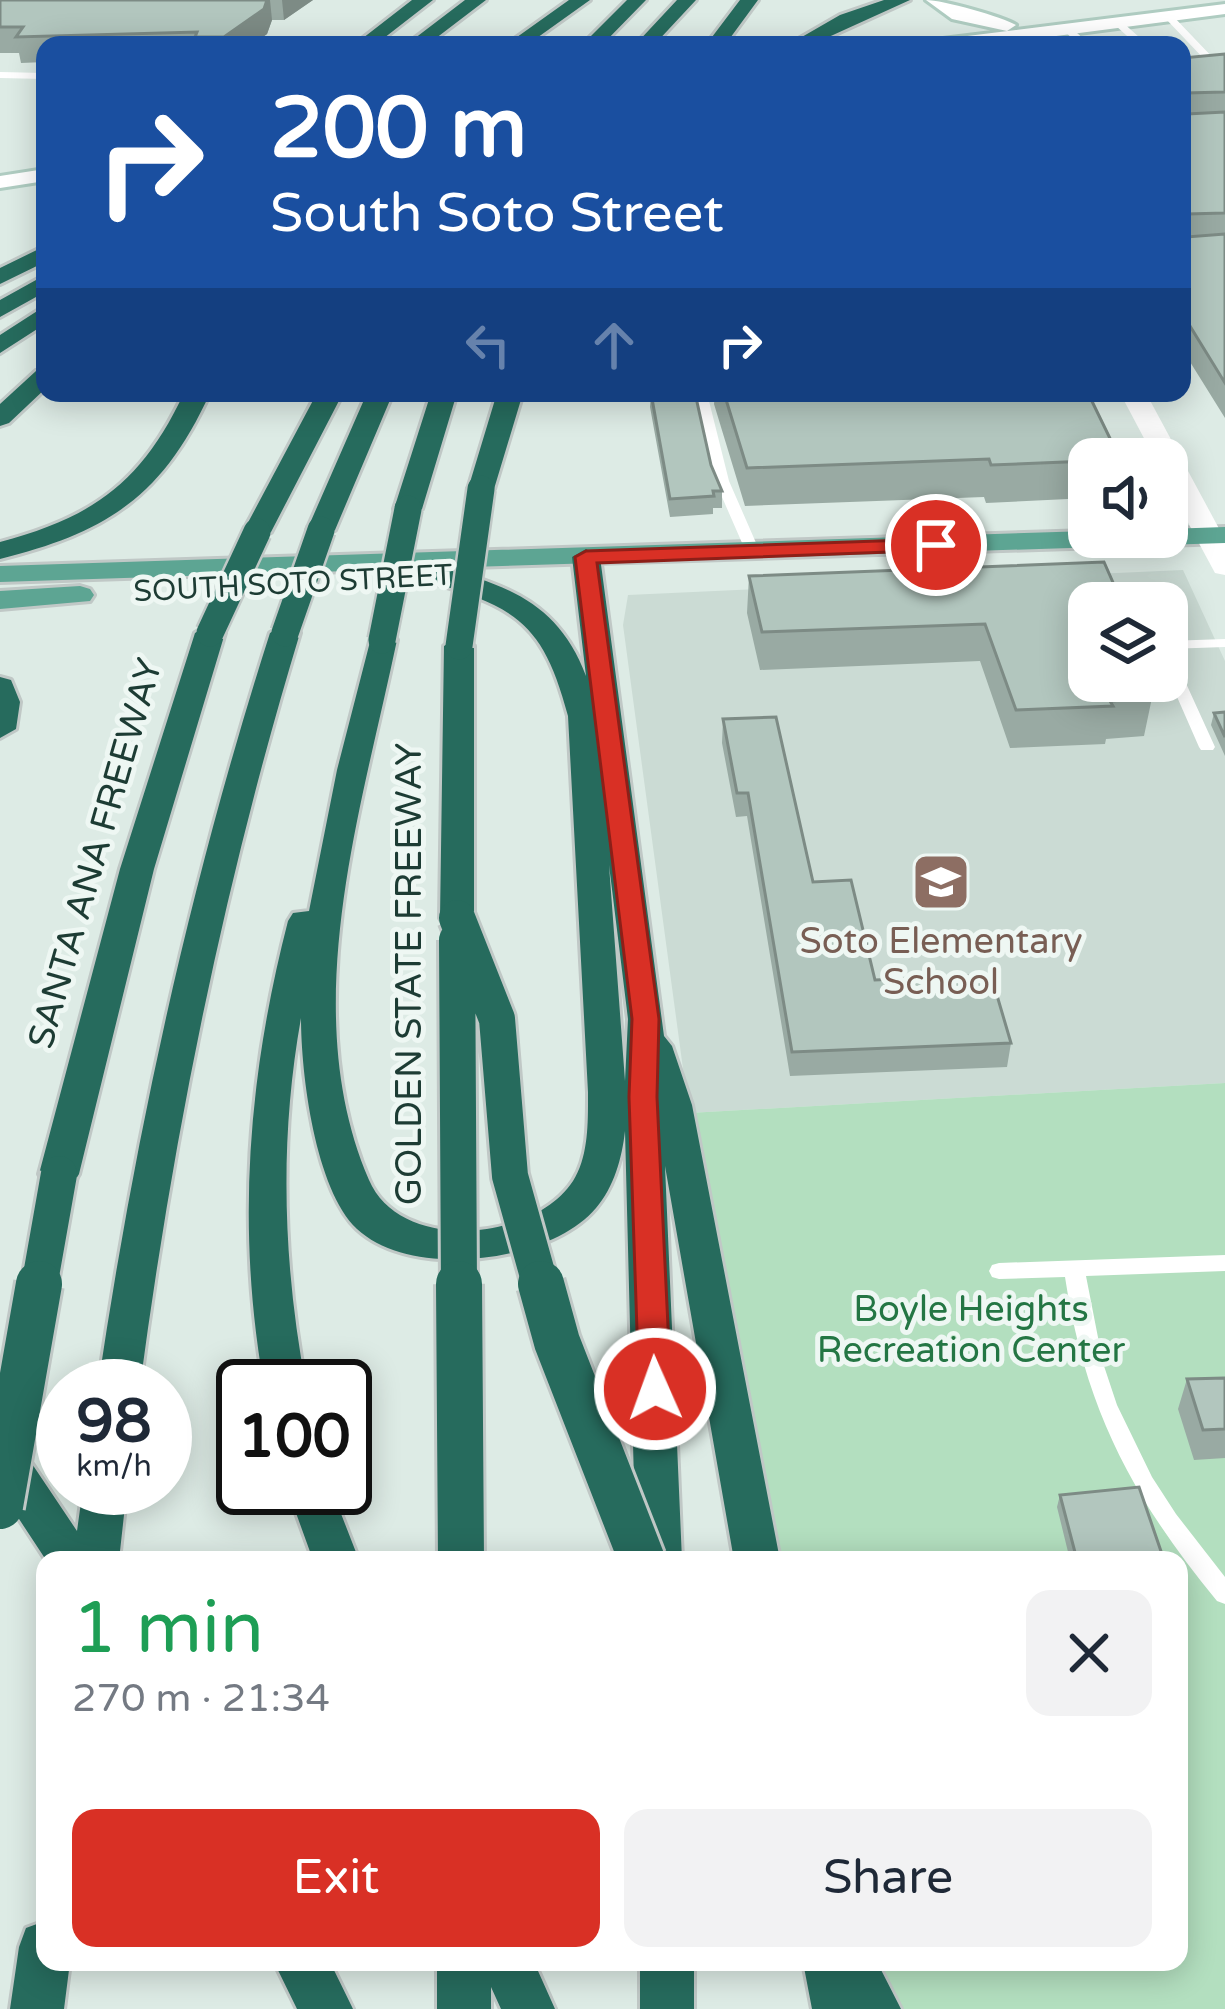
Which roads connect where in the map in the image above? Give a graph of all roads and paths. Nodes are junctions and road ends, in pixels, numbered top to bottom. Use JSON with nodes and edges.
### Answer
{"nodes":[{"id":1,"x":424,"y":0,"type":"edge"},
{"id":2,"x":477,"y":0,"type":"edge"},
{"id":3,"x":581,"y":0,"type":"edge"},
{"id":4,"x":637,"y":0,"type":"edge"},
{"id":5,"x":687,"y":0,"type":"edge"},
{"id":6,"x":749,"y":0,"type":"edge"},
{"id":7,"x":901,"y":0,"type":"edge"},
{"id":8,"x":929,"y":3,"type":"edge"},
{"id":9,"x":1225,"y":9,"type":"edge"},
{"id":10,"x":457,"y":15,"type":"junction"},
{"id":11,"x":1168,"y":16,"type":"junction"},
{"id":12,"x":1118,"y":23,"type":"junction"},
{"id":13,"x":1076,"y":34,"type":"edge"},
{"id":14,"x":375,"y":36,"type":"edge"},
{"id":15,"x":428,"y":36,"type":"edge"},
{"id":16,"x":442,"y":36,"type":"edge"},
{"id":17,"x":528,"y":36,"type":"edge"},
{"id":18,"x":600,"y":36,"type":"edge"},
{"id":19,"x":653,"y":36,"type":"edge"},
{"id":20,"x":722,"y":36,"type":"edge"},
{"id":21,"x":814,"y":36,"type":"edge"},
{"id":22,"x":849,"y":36,"type":"edge"},
{"id":23,"x":942,"y":36,"type":"edge"},
{"id":24,"x":1133,"y":36,"type":"edge"},
{"id":25,"x":1187,"y":36,"type":"edge"},
{"id":26,"x":1191,"y":40,"type":"edge"},
{"id":27,"x":1191,"y":67,"type":"edge"},
{"id":28,"x":0,"y":75,"type":"edge"},
{"id":29,"x":36,"y":76,"type":"edge"},
{"id":30,"x":36,"y":176,"type":"edge"},
{"id":31,"x":0,"y":182,"type":"edge"},
{"id":32,"x":36,"y":259,"type":"edge"},
{"id":33,"x":0,"y":277,"type":"edge"},
{"id":34,"x":36,"y":288,"type":"edge"},
{"id":35,"x":0,"y":310,"type":"edge"},
{"id":36,"x":36,"y":320,"type":"edge"},
{"id":37,"x":0,"y":346,"type":"edge"},
{"id":38,"x":36,"y":385,"type":"edge"},
{"id":39,"x":36,"y":394,"type":"edge"},
{"id":40,"x":193,"y":402,"type":"edge"},
{"id":41,"x":325,"y":402,"type":"edge"},
{"id":42,"x":376,"y":402,"type":"edge"},
{"id":43,"x":441,"y":402,"type":"edge"},
{"id":44,"x":507,"y":402,"type":"edge"},
{"id":45,"x":703,"y":402,"type":"edge"},
{"id":46,"x":1138,"y":402,"type":"edge"},
{"id":47,"x":0,"y":421,"type":"edge"},
{"id":48,"x":1217,"y":536,"type":"edge"},
{"id":49,"x":0,"y":551,"type":"edge"},
{"id":50,"x":754,"y":552,"type":"junction"},
{"id":51,"x":586,"y":557,"type":"junction"},
{"id":52,"x":1225,"y":567,"type":"edge"},
{"id":53,"x":0,"y":574,"type":"edge"},
{"id":54,"x":441,"y":576,"type":"junction"},
{"id":55,"x":0,"y":599,"type":"edge"},
{"id":56,"x":382,"y":640,"type":"junction"},
{"id":57,"x":1225,"y":643,"type":"edge"},
{"id":58,"x":1188,"y":644,"type":"edge"},
{"id":59,"x":0,"y":686,"type":"edge"},
{"id":60,"x":1187,"y":702,"type":"edge"},
{"id":61,"x":0,"y":729,"type":"edge"},
{"id":62,"x":1207,"y":747,"type":"dead end"},
{"id":63,"x":457,"y":918,"type":"junction"},
{"id":64,"x":646,"y":1019,"type":"junction"},
{"id":65,"x":1225,"y":1263,"type":"edge"},
{"id":66,"x":999,"y":1271,"type":"dead end"},
{"id":67,"x":1075,"y":1272,"type":"junction"},
{"id":68,"x":122,"y":1359,"type":"edge"},
{"id":69,"x":281,"y":1359,"type":"edge"},
{"id":70,"x":0,"y":1453,"type":"edge"},
{"id":71,"x":0,"y":1506,"type":"edge"},
{"id":72,"x":102,"y":1515,"type":"edge"},
{"id":73,"x":319,"y":1515,"type":"edge"},
{"id":74,"x":65,"y":1551,"type":"edge"},
{"id":75,"x":97,"y":1551,"type":"edge"},
{"id":76,"x":332,"y":1551,"type":"edge"},
{"id":77,"x":461,"y":1551,"type":"edge"},
{"id":78,"x":639,"y":1551,"type":"edge"},
{"id":79,"x":659,"y":1551,"type":"edge"},
{"id":80,"x":755,"y":1551,"type":"edge"},
{"id":81,"x":1225,"y":1594,"type":"edge"},
{"id":82,"x":306,"y":1971,"type":"edge"},
{"id":83,"x":464,"y":1971,"type":"edge"},
{"id":84,"x":510,"y":1971,"type":"edge"},
{"id":85,"x":667,"y":1971,"type":"edge"},
{"id":86,"x":832,"y":1971,"type":"edge"},
{"id":87,"x":853,"y":1971,"type":"edge"},
{"id":88,"x":326,"y":2009,"type":"edge"},
{"id":89,"x":464,"y":2009,"type":"edge"},
{"id":90,"x":528,"y":2009,"type":"edge"},
{"id":91,"x":667,"y":2009,"type":"edge"},
{"id":92,"x":839,"y":2009,"type":"edge"},
{"id":93,"x":874,"y":2009,"type":"edge"}],
"edges":[{"from":1,"to":14,"type":"highway"},
{"from":2,"to":10,"type":"highway"},
{"from":3,"to":17,"type":"highway"},
{"from":4,"to":18,"type":"highway"},
{"from":5,"to":19,"type":"highway"},
{"from":6,"to":20,"type":"highway"},
{"from":7,"to":21,"type":"highway"},
{"from":8,"to":13,"type":"main road"},
{"from":8,"to":22,"type":"highway"},
{"from":8,"to":23,"type":"main road"},
{"from":9,"to":11,"type":"main road"},
{"from":10,"to":15,"type":"highway"},
{"from":10,"to":16,"type":"highway"},
{"from":11,"to":12,"type":"main road"},
{"from":11,"to":25,"type":"lane"},
{"from":12,"to":13,"type":"main road"},
{"from":12,"to":24,"type":"lane"},
{"from":26,"to":27,"type":"lane"},
{"from":28,"to":29,"type":"lane"},
{"from":30,"to":31,"type":"main road"},
{"from":32,"to":33,"type":"highway"},
{"from":34,"to":35,"type":"highway"},
{"from":36,"to":37,"type":"highway"},
{"from":38,"to":47,"type":"highway"},
{"from":39,"to":47,"type":"highway"},
{"from":40,"to":49,"type":"highway"},
{"from":41,"to":71,"type":"highway","name":"SANTA ANA FREEWAY","bridge":true},
{"from":42,"to":68,"type":"highway","bridge":true},
{"from":43,"to":56,"type":"highway","bridge":true},
{"from":44,"to":63,"type":"highway","name":"GOLDEN STATE FREEWAY","bridge":true},
{"from":45,"to":50,"type":"lane"},
{"from":46,"to":48,"type":"main road"},
{"from":48,"to":50,"type":"main road","name":"SOUTH SOTO STREET"},
{"from":48,"to":52,"type":"main road"},
{"from":50,"to":51,"type":"main road","name":"SOUTH SOTO STREET"},
{"from":51,"to":53,"type":"main road","name":"SOUTH SOTO STREET"},
{"from":51,"to":54,"type":"main road","name":"SOUTH SOTO STREET"},
{"from":51,"to":64,"type":"highway"},
{"from":54,"to":55,"type":"main road","name":"SOUTH SOTO STREET"},
{"from":54,"to":56,"type":"highway"},
{"from":56,"to":69,"type":"highway"},
{"from":57,"to":58,"type":"lane"},
{"from":59,"to":61,"type":"highway"},
{"from":60,"to":62,"type":"lane"},
{"from":63,"to":77,"type":"highway","name":"GOLDEN STATE FREEWAY","bridge":true},
{"from":63,"to":78,"type":"highway","bridge":true},
{"from":64,"to":79,"type":"highway"},
{"from":64,"to":80,"type":"highway"},
{"from":65,"to":67,"type":"lane"},
{"from":66,"to":67,"type":"lane"},
{"from":67,"to":81,"type":"lane"},
{"from":70,"to":74,"type":"highway"},
{"from":72,"to":75,"type":"highway"},
{"from":73,"to":76,"type":"highway"},
{"from":82,"to":88,"type":"highway"},
{"from":83,"to":89,"type":"highway"},
{"from":84,"to":90,"type":"highway"},
{"from":85,"to":91,"type":"highway"},
{"from":86,"to":92,"type":"highway"},
{"from":87,"to":93,"type":"highway"}]}
